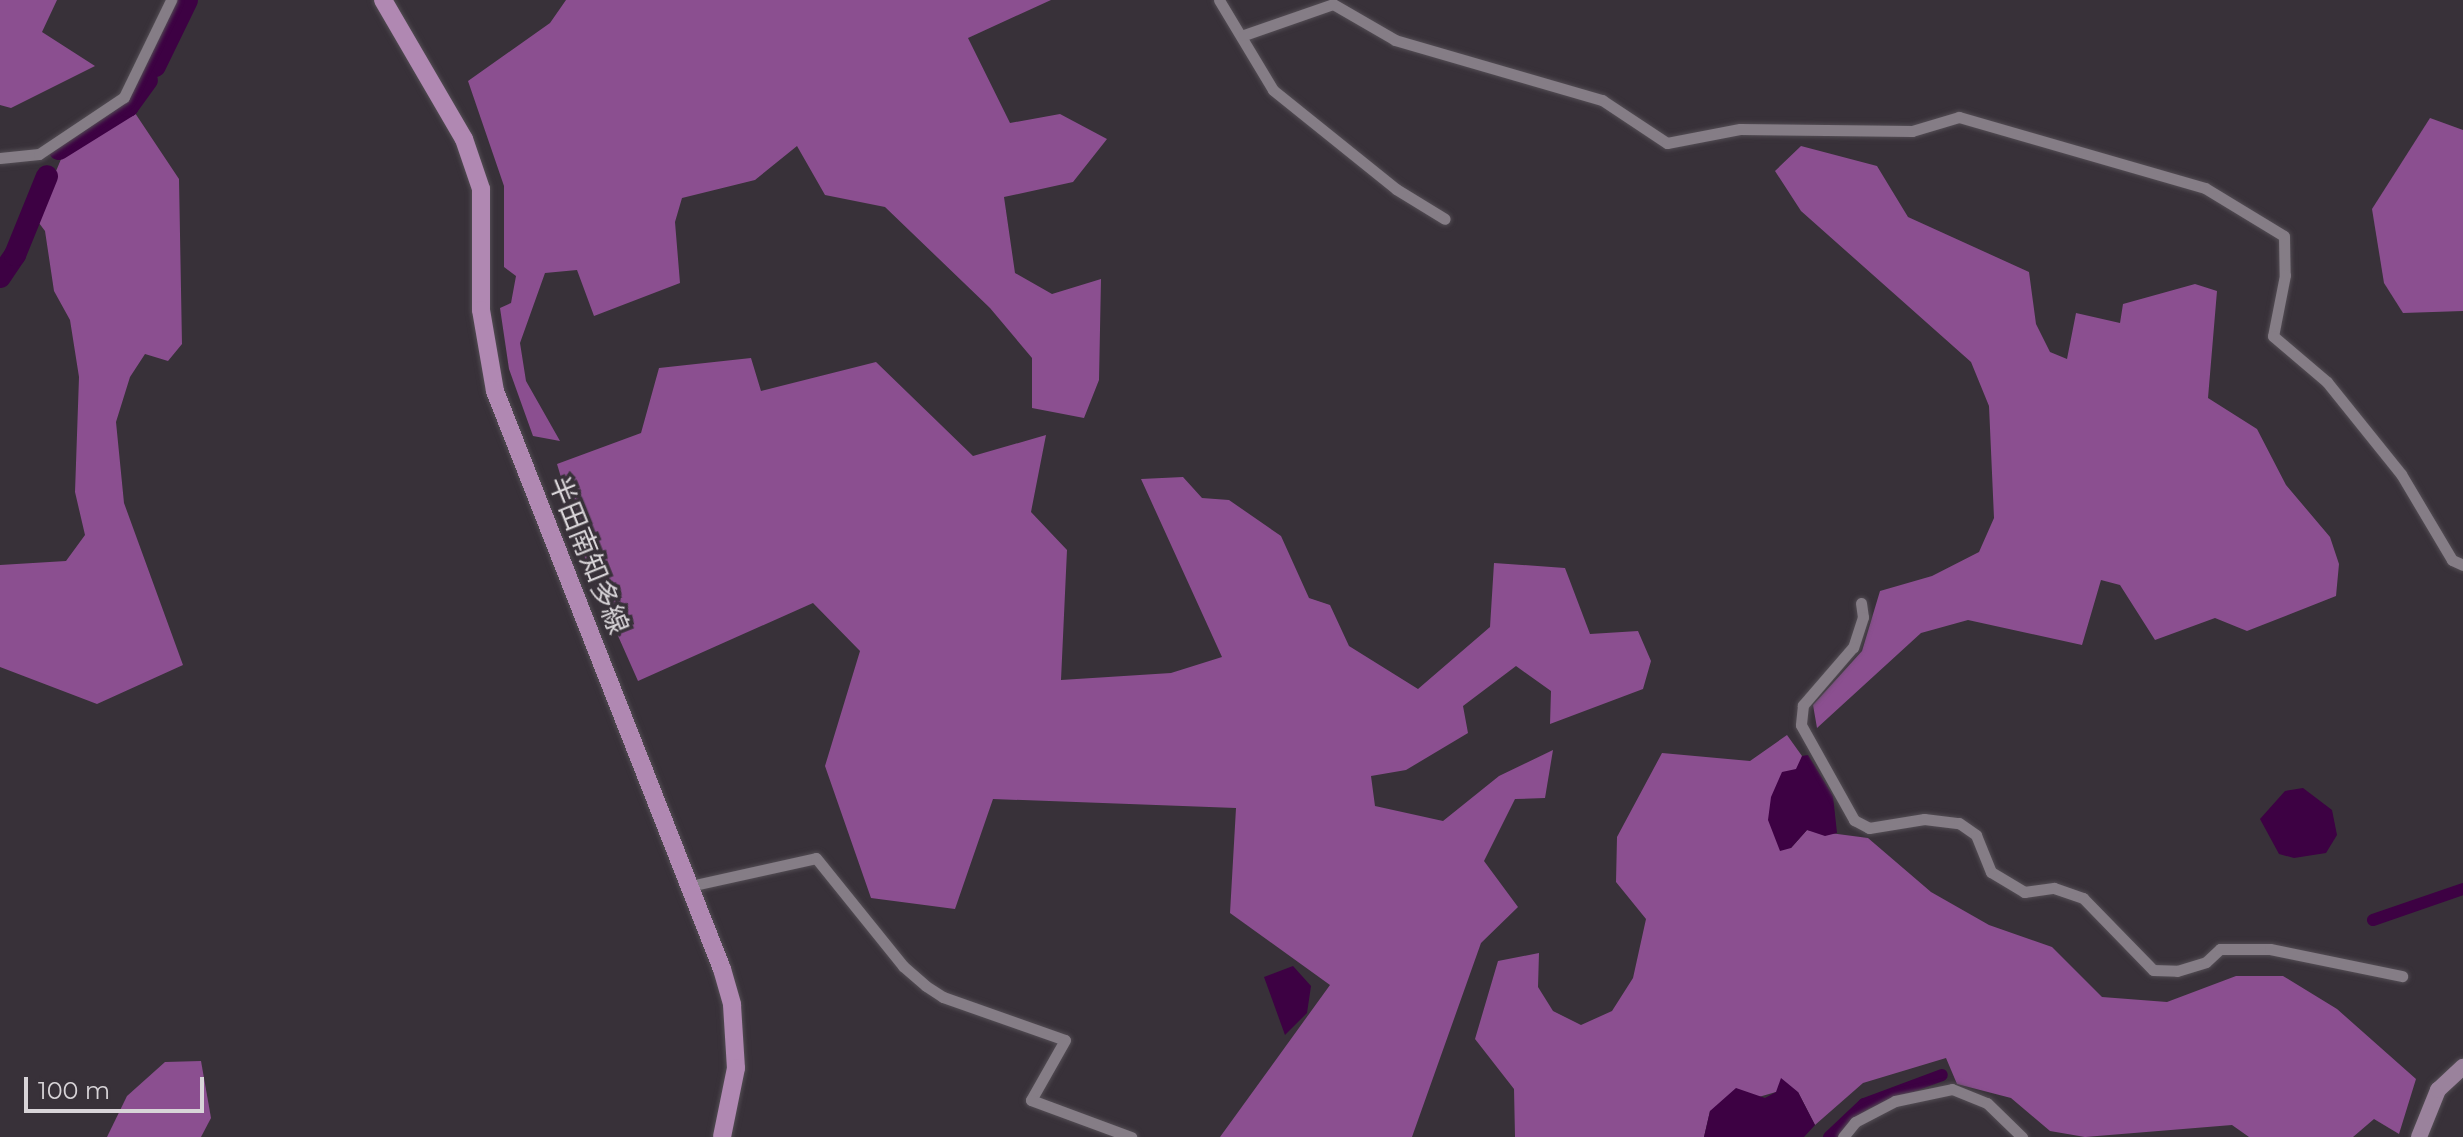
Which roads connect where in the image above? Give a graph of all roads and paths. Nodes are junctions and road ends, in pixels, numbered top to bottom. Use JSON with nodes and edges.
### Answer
{"nodes":[{"id":1,"x":171,"y":0,"type":"edge"},
{"id":2,"x":383,"y":0,"type":"edge"},
{"id":3,"x":1219,"y":0,"type":"edge"},
{"id":4,"x":1244,"y":35,"type":"junction"},
{"id":5,"x":0,"y":158,"type":"edge"},
{"id":6,"x":1445,"y":219,"type":"dead end"},
{"id":7,"x":2463,"y":565,"type":"edge"},
{"id":8,"x":1861,"y":603,"type":"dead end"},
{"id":9,"x":690,"y":886,"type":"junction"},
{"id":10,"x":2402,"y":976,"type":"dead end"},
{"id":11,"x":2463,"y":1067,"type":"edge"},
{"id":12,"x":722,"y":1137,"type":"edge"},
{"id":13,"x":1131,"y":1137,"type":"edge"},
{"id":14,"x":1843,"y":1137,"type":"edge"},
{"id":15,"x":2022,"y":1137,"type":"edge"},
{"id":16,"x":2419,"y":1137,"type":"edge"}],
"edges":[{"from":1,"to":5,"type":"street"},
{"from":2,"to":9,"type":"main road","name":"半田南知多線"},
{"from":3,"to":4,"type":"street"},
{"from":4,"to":6,"type":"street"},
{"from":4,"to":7,"type":"street"},
{"from":8,"to":10,"type":"street"},
{"from":9,"to":12,"type":"main road","name":"半田南知多線"},
{"from":9,"to":13,"type":"street"},
{"from":11,"to":16,"type":"main road"},
{"from":14,"to":15,"type":"street"}]}
